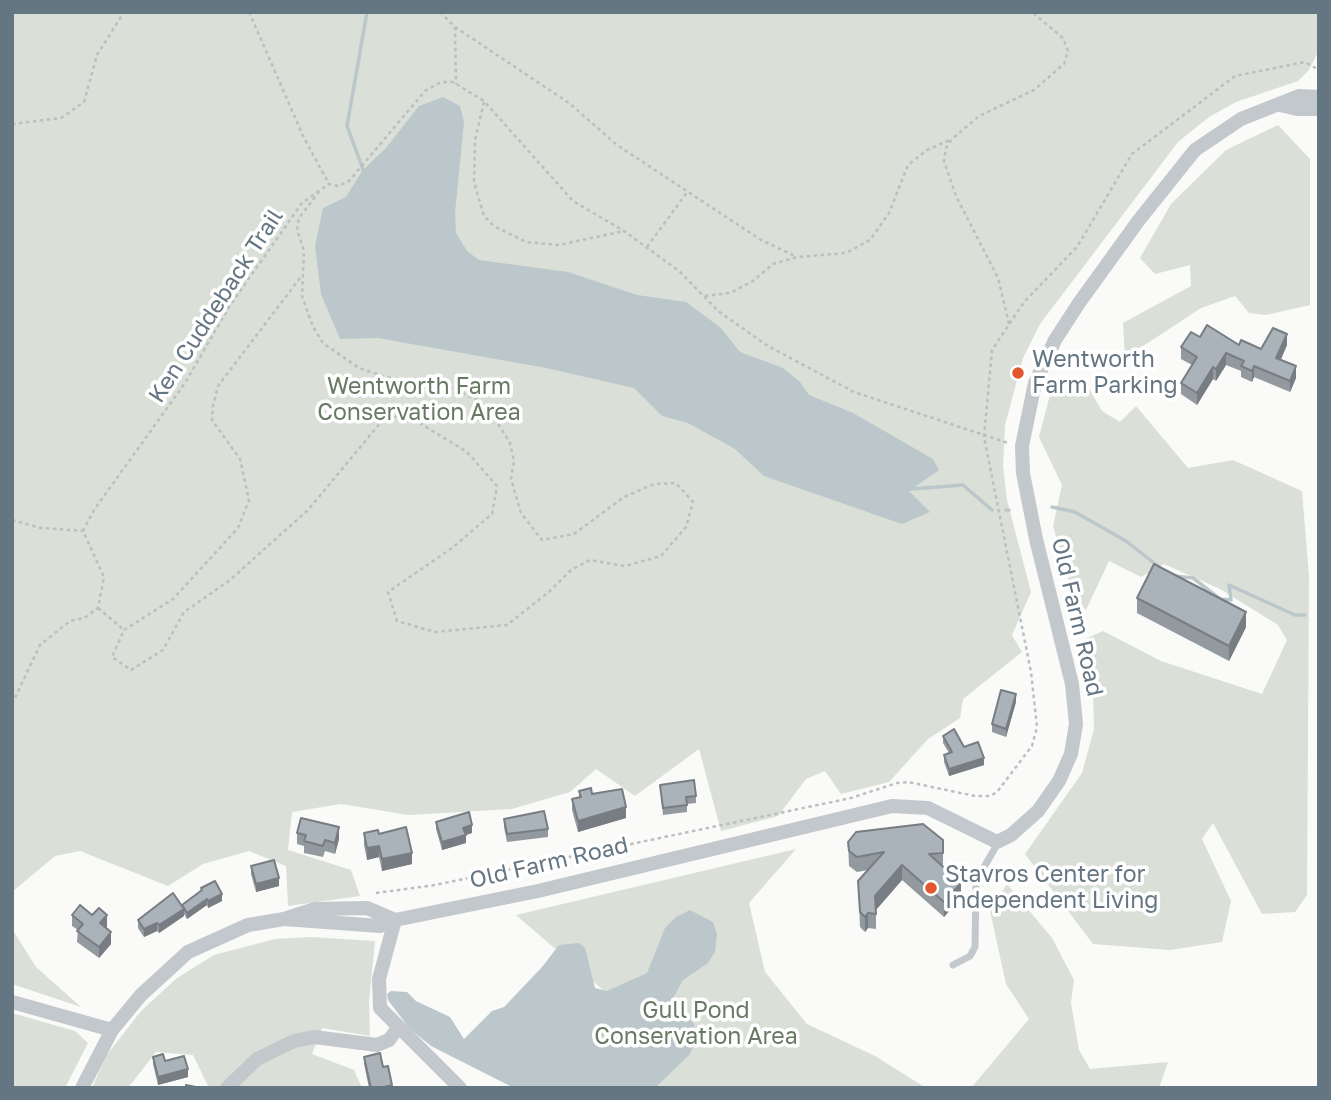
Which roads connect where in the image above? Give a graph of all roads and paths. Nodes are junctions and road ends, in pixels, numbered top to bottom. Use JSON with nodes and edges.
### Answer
{"nodes":[{"id":1,"x":124,"y":12,"type":"edge"},
{"id":2,"x":249,"y":12,"type":"edge"},
{"id":3,"x":440,"y":12,"type":"edge"},
{"id":4,"x":1032,"y":12,"type":"edge"},
{"id":5,"x":455,"y":27,"type":"junction"},
{"id":6,"x":1319,"y":71,"type":"edge"},
{"id":7,"x":455,"y":83,"type":"junction"},
{"id":8,"x":1319,"y":97,"type":"edge"},
{"id":9,"x":484,"y":101,"type":"junction"},
{"id":10,"x":1280,"y":105,"type":"junction"},
{"id":11,"x":1319,"y":109,"type":"edge"},
{"id":12,"x":12,"y":124,"type":"edge"},
{"id":13,"x":952,"y":139,"type":"junction"},
{"id":14,"x":329,"y":184,"type":"junction"},
{"id":15,"x":321,"y":189,"type":"junction"},
{"id":16,"x":688,"y":191,"type":"junction"},
{"id":17,"x":624,"y":231,"type":"junction"},
{"id":18,"x":647,"y":247,"type":"junction"},
{"id":19,"x":797,"y":257,"type":"junction"},
{"id":20,"x":300,"y":278,"type":"junction"},
{"id":21,"x":705,"y":296,"type":"junction"},
{"id":22,"x":1009,"y":324,"type":"junction"},
{"id":23,"x":984,"y":437,"type":"junction"},
{"id":24,"x":1022,"y":446,"type":"junction"},
{"id":25,"x":12,"y":520,"type":"edge"},
{"id":26,"x":83,"y":531,"type":"junction"},
{"id":27,"x":98,"y":608,"type":"junction"},
{"id":28,"x":124,"y":630,"type":"junction"},
{"id":29,"x":12,"y":704,"type":"edge"},
{"id":30,"x":999,"y":842,"type":"junction"},
{"id":31,"x":376,"y":893,"type":"dead end"},
{"id":32,"x":395,"y":920,"type":"junction"},
{"id":33,"x":954,"y":965,"type":"dead end"},
{"id":34,"x":12,"y":1002,"type":"edge"},
{"id":35,"x":397,"y":1029,"type":"junction"},
{"id":36,"x":112,"y":1030,"type":"junction"},
{"id":37,"x":82,"y":1088,"type":"edge"},
{"id":38,"x":227,"y":1088,"type":"edge"},
{"id":39,"x":460,"y":1088,"type":"edge"}],
"edges":[{"from":1,"to":12,"type":"path"},
{"from":2,"to":14,"type":"path"},
{"from":3,"to":5,"type":"path"},
{"from":4,"to":13,"type":"path"},
{"from":5,"to":7,"type":"path"},
{"from":5,"to":16,"type":"path"},
{"from":6,"to":22,"type":"path"},
{"from":7,"to":9,"type":"path"},
{"from":7,"to":14,"type":"path","name":"Ken Cuddeback Trail"},
{"from":8,"to":10,"type":"street","name":"Old Farm Road"},
{"from":9,"to":17,"type":"path"},
{"from":9,"to":17,"type":"path"},
{"from":10,"to":11,"type":"street","name":"Old Farm Road"},
{"from":10,"to":24,"type":"street","name":"Old Farm Road"},
{"from":13,"to":19,"type":"path"},
{"from":13,"to":22,"type":"path"},
{"from":14,"to":15,"type":"path","name":"Ken Cuddeback Trail"},
{"from":15,"to":20,"type":"path"},
{"from":15,"to":26,"type":"path","name":"Ken Cuddeback Trail"},
{"from":16,"to":18,"type":"path"},
{"from":16,"to":19,"type":"path"},
{"from":17,"to":18,"type":"path"},
{"from":18,"to":21,"type":"path"},
{"from":19,"to":21,"type":"path"},
{"from":20,"to":28,"type":"path"},
{"from":20,"to":28,"type":"path"},
{"from":21,"to":23,"type":"path"},
{"from":22,"to":23,"type":"path"},
{"from":23,"to":24,"type":"path"},
{"from":23,"to":31,"type":"path"},
{"from":24,"to":30,"type":"street","name":"Old Farm Road"},
{"from":25,"to":26,"type":"path"},
{"from":26,"to":27,"type":"path"},
{"from":27,"to":28,"type":"path"},
{"from":27,"to":29,"type":"path"},
{"from":30,"to":32,"type":"street","name":"Old Farm Road"},
{"from":30,"to":33,"type":"lane"},
{"from":32,"to":35,"type":"street"},
{"from":32,"to":36,"type":"street","name":"Old Farm Road"},
{"from":34,"to":36,"type":"street"},
{"from":35,"to":38,"type":"street"},
{"from":35,"to":39,"type":"street"},
{"from":36,"to":37,"type":"street","name":"Old Farm Road"}]}
